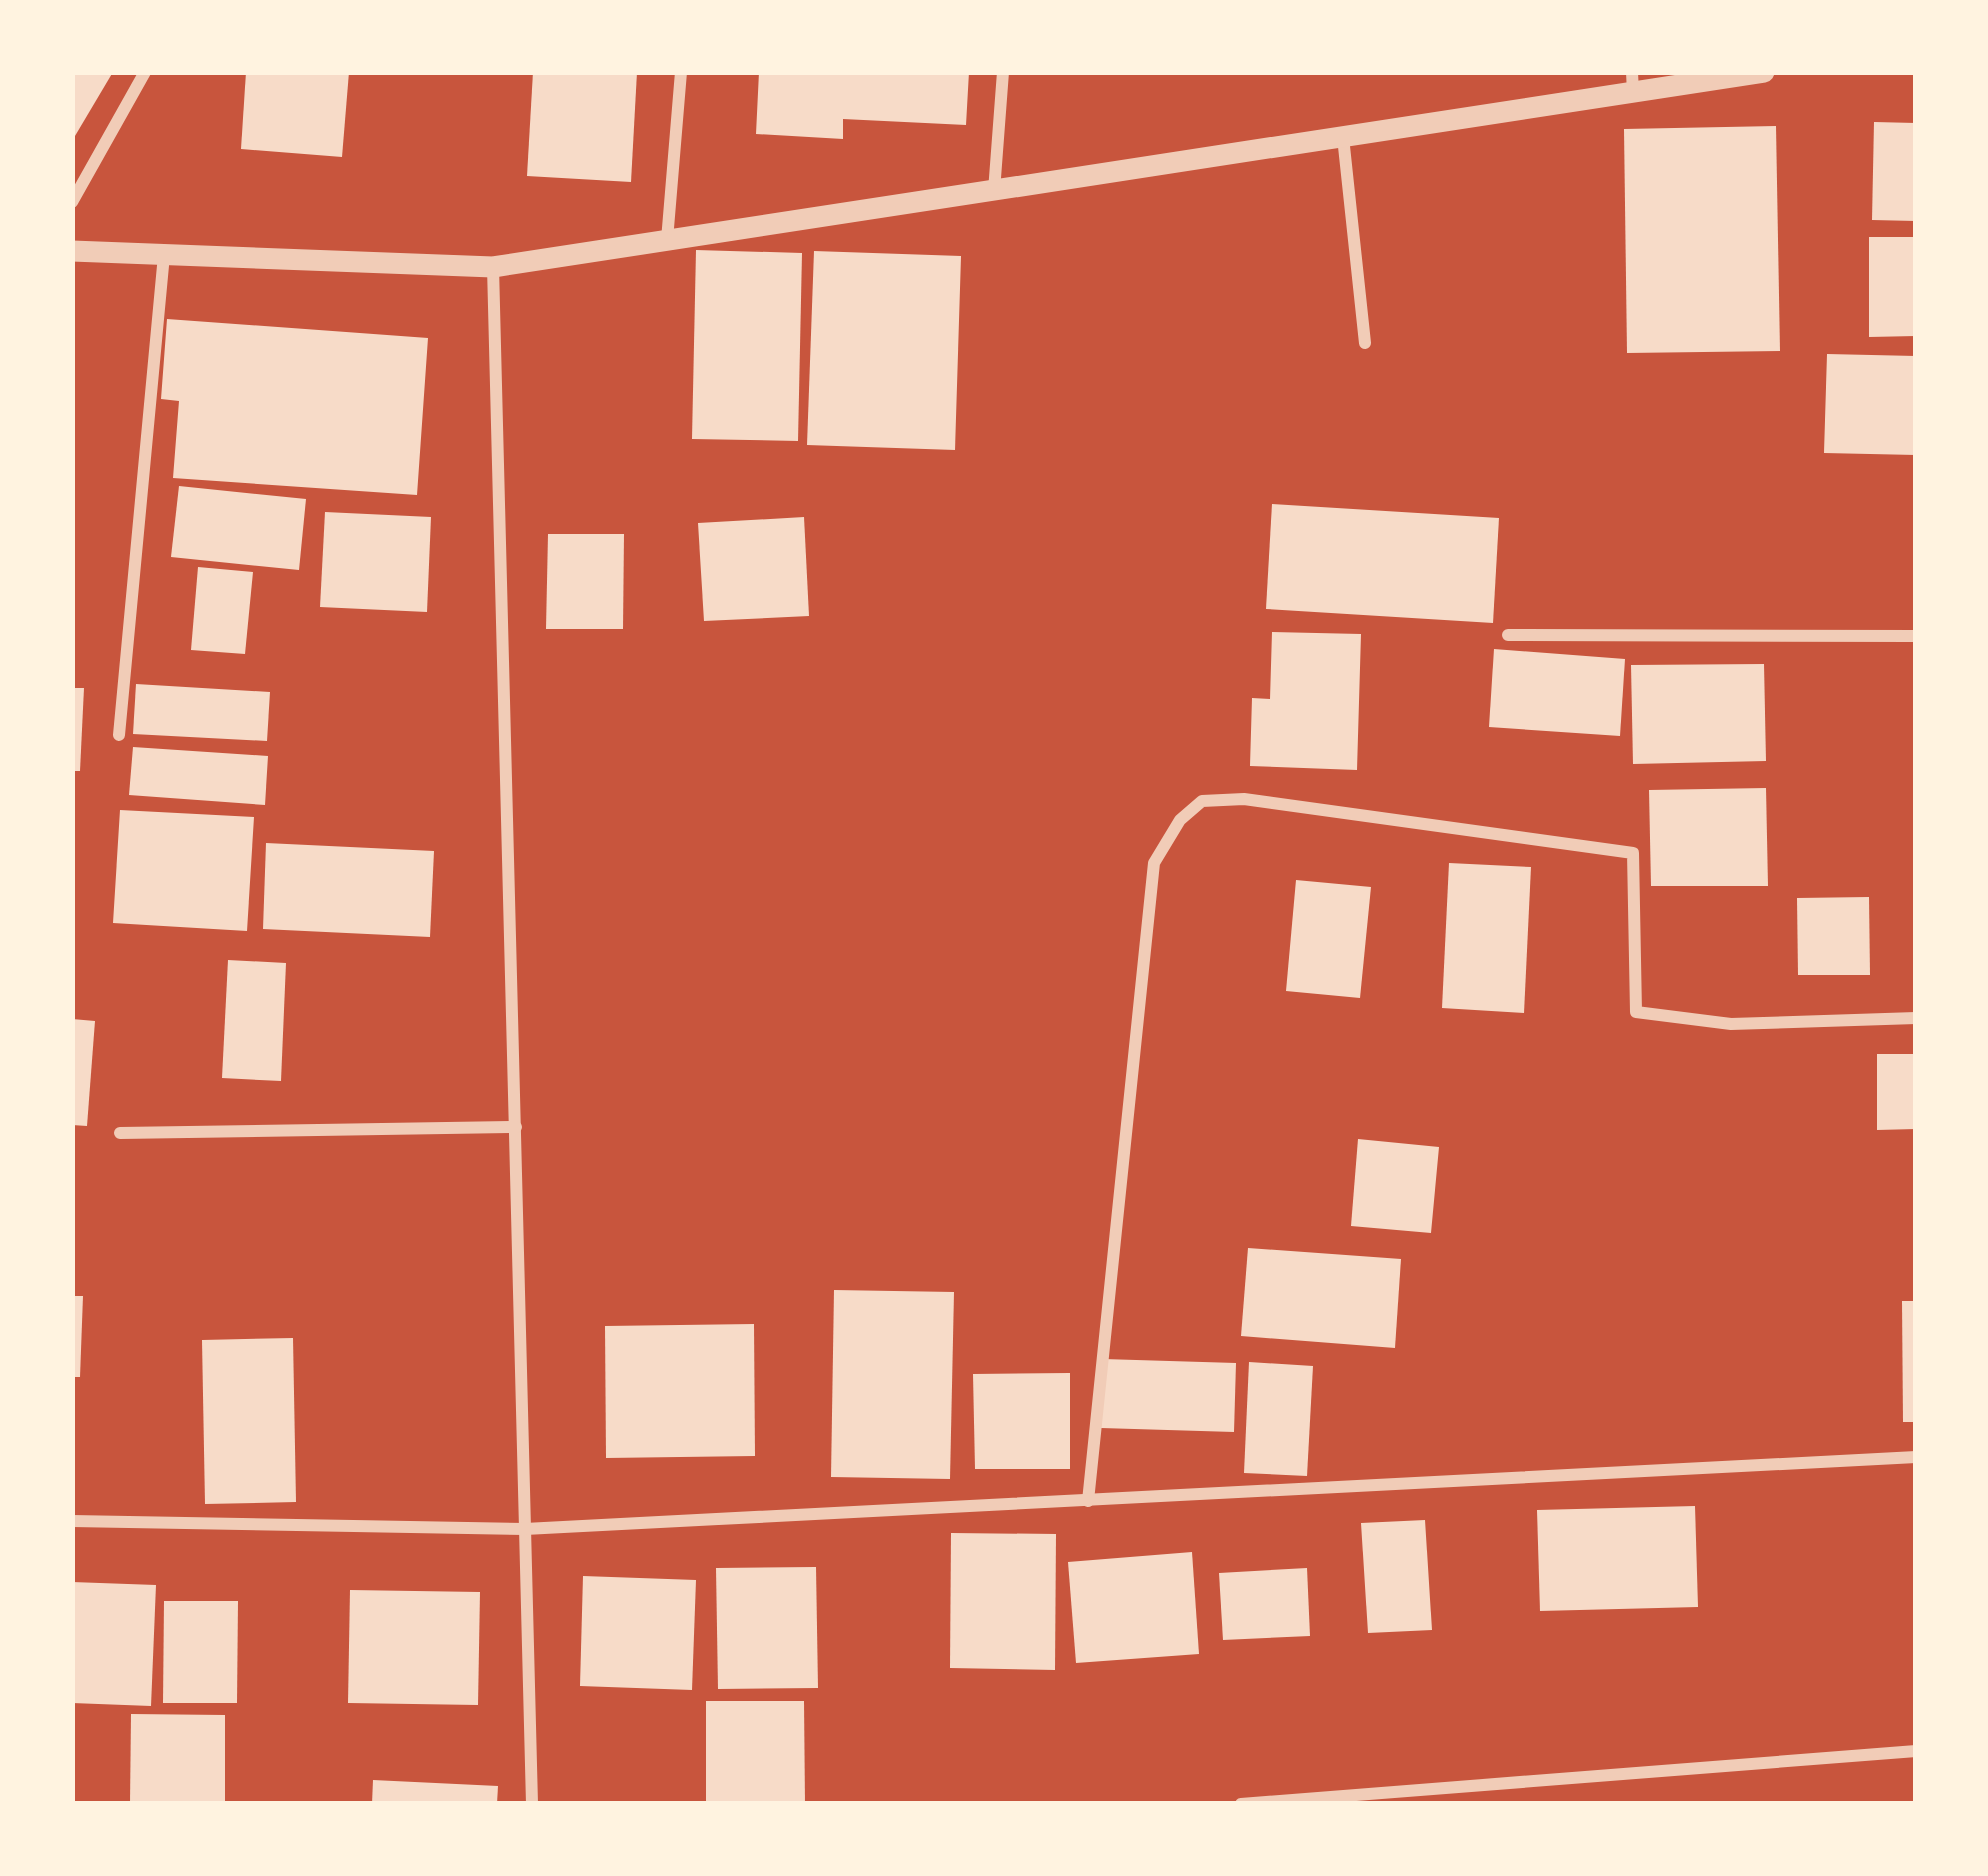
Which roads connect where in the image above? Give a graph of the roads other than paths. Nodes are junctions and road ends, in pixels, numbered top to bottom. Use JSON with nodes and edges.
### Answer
{"nodes":[{"id":1,"x":145,"y":72,"type":"edge"},
{"id":2,"x":681,"y":72,"type":"edge"},
{"id":3,"x":1003,"y":72,"type":"edge"},
{"id":4,"x":1764,"y":72,"type":"edge"},
{"id":5,"x":1632,"y":82,"type":"edge"},
{"id":6,"x":1343,"y":137,"type":"junction"},
{"id":7,"x":994,"y":191,"type":"junction"},
{"id":8,"x":72,"y":202,"type":"edge"},
{"id":9,"x":667,"y":241,"type":"junction"},
{"id":10,"x":72,"y":251,"type":"edge"},
{"id":11,"x":164,"y":255,"type":"junction"},
{"id":12,"x":494,"y":267,"type":"junction"},
{"id":13,"x":1365,"y":343,"type":"dead end"},
{"id":14,"x":1508,"y":634,"type":"dead end"},
{"id":15,"x":1916,"y":637,"type":"edge"},
{"id":16,"x":119,"y":735,"type":"dead end"},
{"id":17,"x":1916,"y":1018,"type":"edge"},
{"id":18,"x":515,"y":1127,"type":"junction"},
{"id":19,"x":120,"y":1133,"type":"dead end"},
{"id":20,"x":1916,"y":1457,"type":"edge"},
{"id":21,"x":1088,"y":1501,"type":"junction"},
{"id":22,"x":72,"y":1521,"type":"edge"},
{"id":23,"x":524,"y":1529,"type":"junction"},
{"id":24,"x":1916,"y":1751,"type":"edge"},
{"id":25,"x":532,"y":1804,"type":"edge"},
{"id":26,"x":1241,"y":1804,"type":"edge"}],
"edges":[{"from":1,"to":8,"type":"street"},
{"from":2,"to":9,"type":"street"},
{"from":3,"to":7,"type":"street"},
{"from":4,"to":5,"type":"street"},
{"from":5,"to":6,"type":"street"},
{"from":6,"to":7,"type":"street"},
{"from":6,"to":13,"type":"street"},
{"from":7,"to":9,"type":"street"},
{"from":9,"to":12,"type":"street"},
{"from":10,"to":11,"type":"street"},
{"from":11,"to":12,"type":"street"},
{"from":11,"to":16,"type":"street"},
{"from":12,"to":18,"type":"street"},
{"from":14,"to":15,"type":"street"},
{"from":17,"to":21,"type":"street"},
{"from":18,"to":19,"type":"street"},
{"from":18,"to":23,"type":"street"},
{"from":20,"to":21,"type":"street"},
{"from":21,"to":23,"type":"street"},
{"from":22,"to":23,"type":"street"},
{"from":23,"to":25,"type":"street"},
{"from":24,"to":26,"type":"street"}]}
